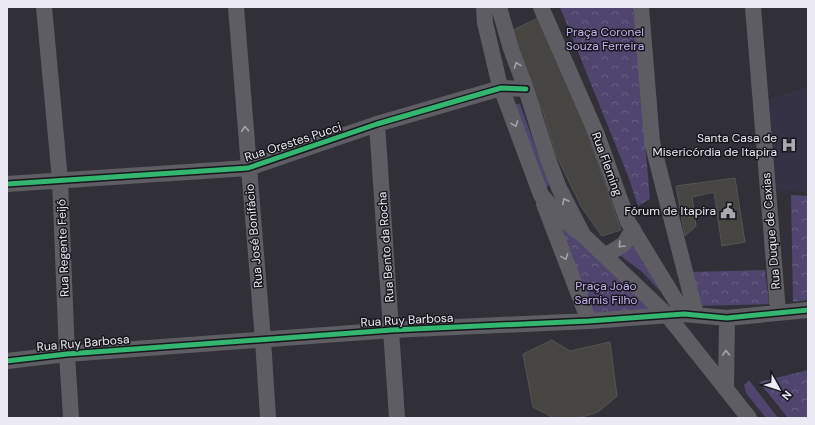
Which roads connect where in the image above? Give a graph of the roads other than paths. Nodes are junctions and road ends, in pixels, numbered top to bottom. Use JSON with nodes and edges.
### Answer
{"nodes":[{"id":1,"x":44,"y":7,"type":"edge"},
{"id":2,"x":236,"y":7,"type":"edge"},
{"id":3,"x":476,"y":7,"type":"edge"},
{"id":4,"x":484,"y":7,"type":"edge"},
{"id":5,"x":499,"y":7,"type":"edge"},
{"id":6,"x":541,"y":7,"type":"edge"},
{"id":7,"x":641,"y":7,"type":"edge"},
{"id":8,"x":753,"y":7,"type":"edge"},
{"id":9,"x":485,"y":23,"type":"junction"},
{"id":10,"x":501,"y":88,"type":"junction"},
{"id":11,"x":526,"y":89,"type":"junction"},
{"id":12,"x":377,"y":124,"type":"junction"},
{"id":13,"x":248,"y":168,"type":"junction"},
{"id":14,"x":60,"y":180,"type":"junction"},
{"id":15,"x":7,"y":184,"type":"edge"},
{"id":16,"x":541,"y":194,"type":"junction"},
{"id":17,"x":633,"y":230,"type":"junction"},
{"id":18,"x":583,"y":235,"type":"junction"},
{"id":19,"x":605,"y":256,"type":"junction"},
{"id":20,"x":808,"y":310,"type":"edge"},
{"id":21,"x":778,"y":312,"type":"junction"},
{"id":22,"x":690,"y":314,"type":"junction"},
{"id":23,"x":668,"y":316,"type":"junction"},
{"id":24,"x":727,"y":318,"type":"junction"},
{"id":25,"x":589,"y":321,"type":"junction"},
{"id":26,"x":392,"y":330,"type":"junction"},
{"id":27,"x":263,"y":340,"type":"junction"},
{"id":28,"x":67,"y":354,"type":"junction"},
{"id":29,"x":7,"y":361,"type":"edge"},
{"id":30,"x":726,"y":388,"type":"junction"},
{"id":31,"x":71,"y":418,"type":"edge"},
{"id":32,"x":268,"y":418,"type":"edge"},
{"id":33,"x":398,"y":418,"type":"edge"},
{"id":34,"x":749,"y":418,"type":"edge"}],
"edges":[{"from":1,"to":14,"type":"street","name":"Rua Regente Feijó"},
{"from":13,"to":2,"type":"street","name":"Rua José Bonifácio","one_way":true},
{"from":3,"to":9,"type":"street"},
{"from":4,"to":9,"type":"street"},
{"from":11,"to":5,"type":"street","one_way":true},
{"from":6,"to":17,"type":"street","name":"Rua Fleming"},
{"from":7,"to":22,"type":"street"},
{"from":8,"to":21,"type":"street","name":"Rua Duque de Caxias"},
{"from":9,"to":10,"type":"street"},
{"from":10,"to":11,"type":"street","name":"Rua Orestes Pucci"},
{"from":10,"to":12,"type":"street","name":"Rua Orestes Pucci"},
{"from":10,"to":16,"type":"street","one_way":true},
{"from":18,"to":11,"type":"street","one_way":true},
{"from":12,"to":13,"type":"street","name":"Rua Orestes Pucci"},
{"from":12,"to":26,"type":"street","name":"Rua Bento da Rocha"},
{"from":13,"to":14,"type":"street","name":"Rua Orestes Pucci"},
{"from":13,"to":27,"type":"street","name":"Rua José Bonifácio"},
{"from":14,"to":15,"type":"street","name":"Rua Orestes Pucci"},
{"from":14,"to":28,"type":"street","name":"Rua Regente Feijó"},
{"from":16,"to":18,"type":"street"},
{"from":16,"to":25,"type":"street","one_way":true},
{"from":17,"to":19,"type":"street","one_way":true},
{"from":17,"to":22,"type":"street","name":"Rua Fleming"},
{"from":18,"to":19,"type":"street"},
{"from":19,"to":23,"type":"street"},
{"from":20,"to":21,"type":"street","name":"Rua Ruy Barbosa"},
{"from":21,"to":24,"type":"street","name":"Rua Ruy Barbosa"},
{"from":22,"to":23,"type":"street","name":"Rua Ruy Barbosa"},
{"from":22,"to":24,"type":"street","name":"Rua Ruy Barbosa"},
{"from":23,"to":25,"type":"street","name":"Rua Ruy Barbosa"},
{"from":23,"to":30,"type":"street"},
{"from":30,"to":24,"type":"street","one_way":true},
{"from":25,"to":26,"type":"street","name":"Rua Ruy Barbosa"},
{"from":26,"to":27,"type":"street","name":"Rua Ruy Barbosa"},
{"from":26,"to":33,"type":"street","name":"Rua Bento da Rocha"},
{"from":27,"to":28,"type":"street","name":"Rua Ruy Barbosa"},
{"from":27,"to":32,"type":"street","name":"Rua José Bonifácio"},
{"from":28,"to":29,"type":"street","name":"Rua Ruy Barbosa"},
{"from":28,"to":31,"type":"street","name":"Rua Regente Feijó"},
{"from":30,"to":34,"type":"street"}]}
